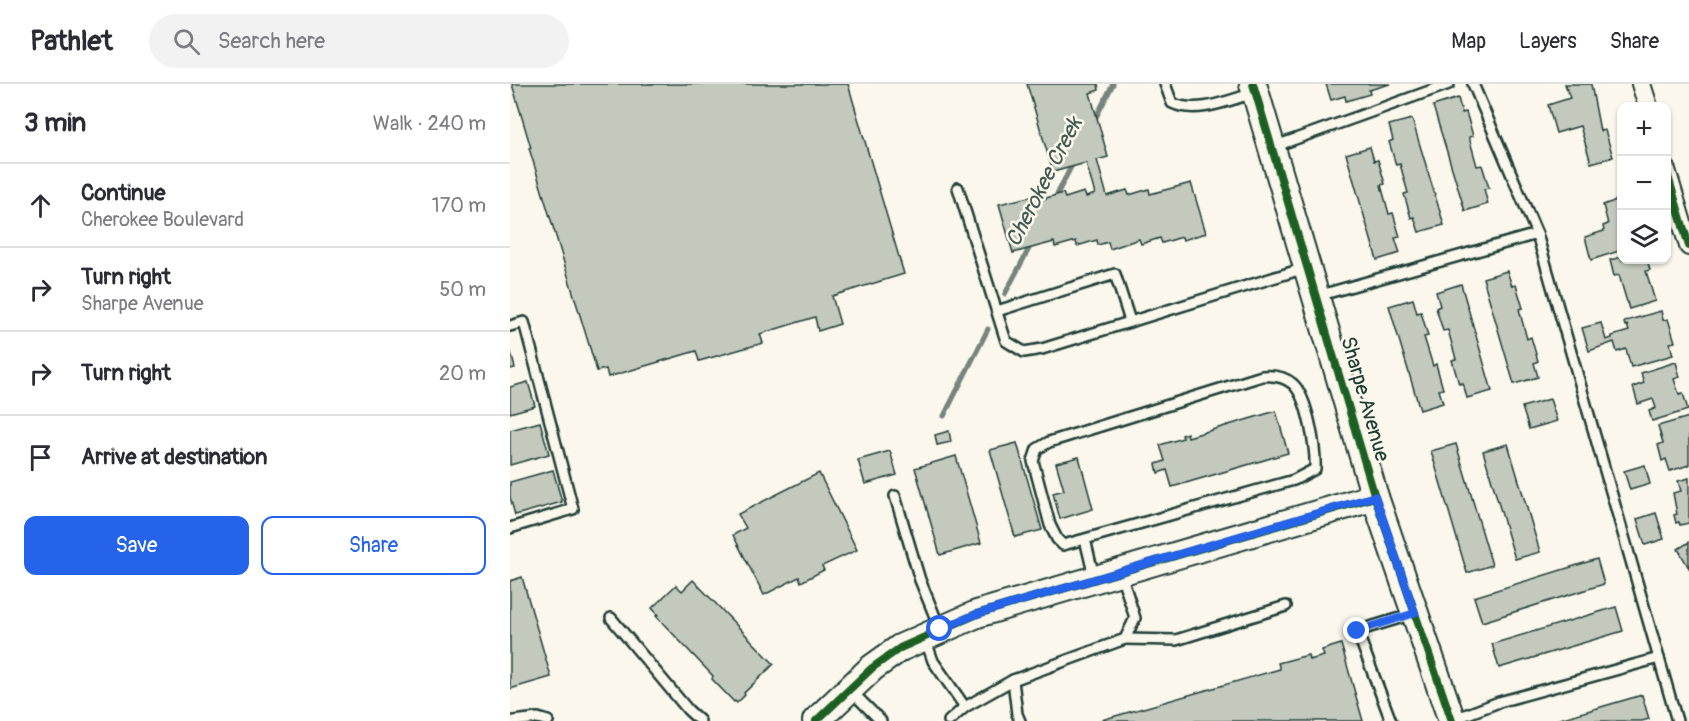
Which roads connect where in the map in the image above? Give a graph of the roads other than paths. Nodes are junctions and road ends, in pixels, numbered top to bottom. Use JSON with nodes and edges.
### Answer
{"nodes":[{"id":1,"x":1165,"y":84,"type":"edge"},
{"id":2,"x":1449,"y":84,"type":"edge"},
{"id":3,"x":1473,"y":84,"type":"edge"},
{"id":4,"x":1641,"y":84,"type":"edge"},
{"id":5,"x":1255,"y":88,"type":"edge"},
{"id":6,"x":1647,"y":102,"type":"edge"},
{"id":7,"x":1272,"y":148,"type":"junction"},
{"id":8,"x":1671,"y":187,"type":"edge"},
{"id":9,"x":958,"y":188,"type":"dead end"},
{"id":10,"x":1537,"y":234,"type":"junction"},
{"id":11,"x":1689,"y":246,"type":"edge"},
{"id":12,"x":1307,"y":267,"type":"junction"},
{"id":13,"x":1316,"y":297,"type":"junction"},
{"id":14,"x":997,"y":311,"type":"junction"},
{"id":15,"x":1130,"y":321,"type":"junction"},
{"id":16,"x":510,"y":326,"type":"edge"},
{"id":17,"x":895,"y":496,"type":"dead end"},
{"id":18,"x":1375,"y":496,"type":"junction"},
{"id":19,"x":510,"y":528,"type":"edge"},
{"id":20,"x":1085,"y":539,"type":"junction"},
{"id":21,"x":1120,"y":572,"type":"junction"},
{"id":22,"x":1094,"y":579,"type":"junction"},
{"id":23,"x":1286,"y":606,"type":"dead end"},
{"id":24,"x":1415,"y":613,"type":"junction"},
{"id":25,"x":611,"y":618,"type":"dead end"},
{"id":26,"x":932,"y":632,"type":"junction"},
{"id":27,"x":1125,"y":639,"type":"junction"},
{"id":28,"x":1659,"y":658,"type":"junction"},
{"id":29,"x":1013,"y":680,"type":"junction"},
{"id":30,"x":850,"y":690,"type":"junction"},
{"id":31,"x":964,"y":706,"type":"junction"},
{"id":32,"x":514,"y":721,"type":"edge"},
{"id":33,"x":548,"y":721,"type":"edge"},
{"id":34,"x":700,"y":721,"type":"edge"},
{"id":35,"x":816,"y":721,"type":"edge"},
{"id":36,"x":881,"y":721,"type":"edge"},
{"id":37,"x":949,"y":721,"type":"edge"},
{"id":38,"x":1020,"y":721,"type":"edge"},
{"id":39,"x":1391,"y":721,"type":"edge"},
{"id":40,"x":1451,"y":721,"type":"edge"},
{"id":41,"x":1677,"y":721,"type":"edge"}],
"edges":[{"from":1,"to":5,"type":"lane"},
{"from":2,"to":7,"type":"lane"},
{"from":3,"to":10,"type":"lane"},
{"from":4,"to":6,"type":"street"},
{"from":5,"to":7,"type":"street","name":"Sharpe Avenue"},
{"from":7,"to":12,"type":"street","name":"Sharpe Avenue"},
{"from":8,"to":11,"type":"street"},
{"from":9,"to":14,"type":"lane"},
{"from":10,"to":13,"type":"lane"},
{"from":10,"to":28,"type":"lane"},
{"from":12,"to":13,"type":"street","name":"Sharpe Avenue"},
{"from":12,"to":15,"type":"lane"},
{"from":13,"to":18,"type":"street","name":"Sharpe Avenue"},
{"from":14,"to":15,"type":"lane"},
{"from":14,"to":15,"type":"lane"},
{"from":16,"to":19,"type":"lane"},
{"from":17,"to":26,"type":"lane"},
{"from":18,"to":21,"type":"street"},
{"from":18,"to":24,"type":"street","name":"Sharpe Avenue"},
{"from":20,"to":20,"type":"lane"},
{"from":20,"to":22,"type":"lane"},
{"from":21,"to":22,"type":"street"},
{"from":21,"to":27,"type":"lane"},
{"from":22,"to":26,"type":"street"},
{"from":23,"to":27,"type":"lane"},
{"from":24,"to":39,"type":"lane"},
{"from":24,"to":40,"type":"street","name":"Sharpe Avenue"},
{"from":25,"to":34,"type":"lane"},
{"from":26,"to":30,"type":"street"},
{"from":26,"to":31,"type":"lane"},
{"from":27,"to":29,"type":"lane"},
{"from":28,"to":40,"type":"lane"},
{"from":28,"to":41,"type":"lane"},
{"from":29,"to":31,"type":"lane"},
{"from":29,"to":38,"type":"lane"},
{"from":30,"to":35,"type":"street"},
{"from":30,"to":36,"type":"lane"},
{"from":31,"to":37,"type":"lane"},
{"from":32,"to":33,"type":"lane"}]}
